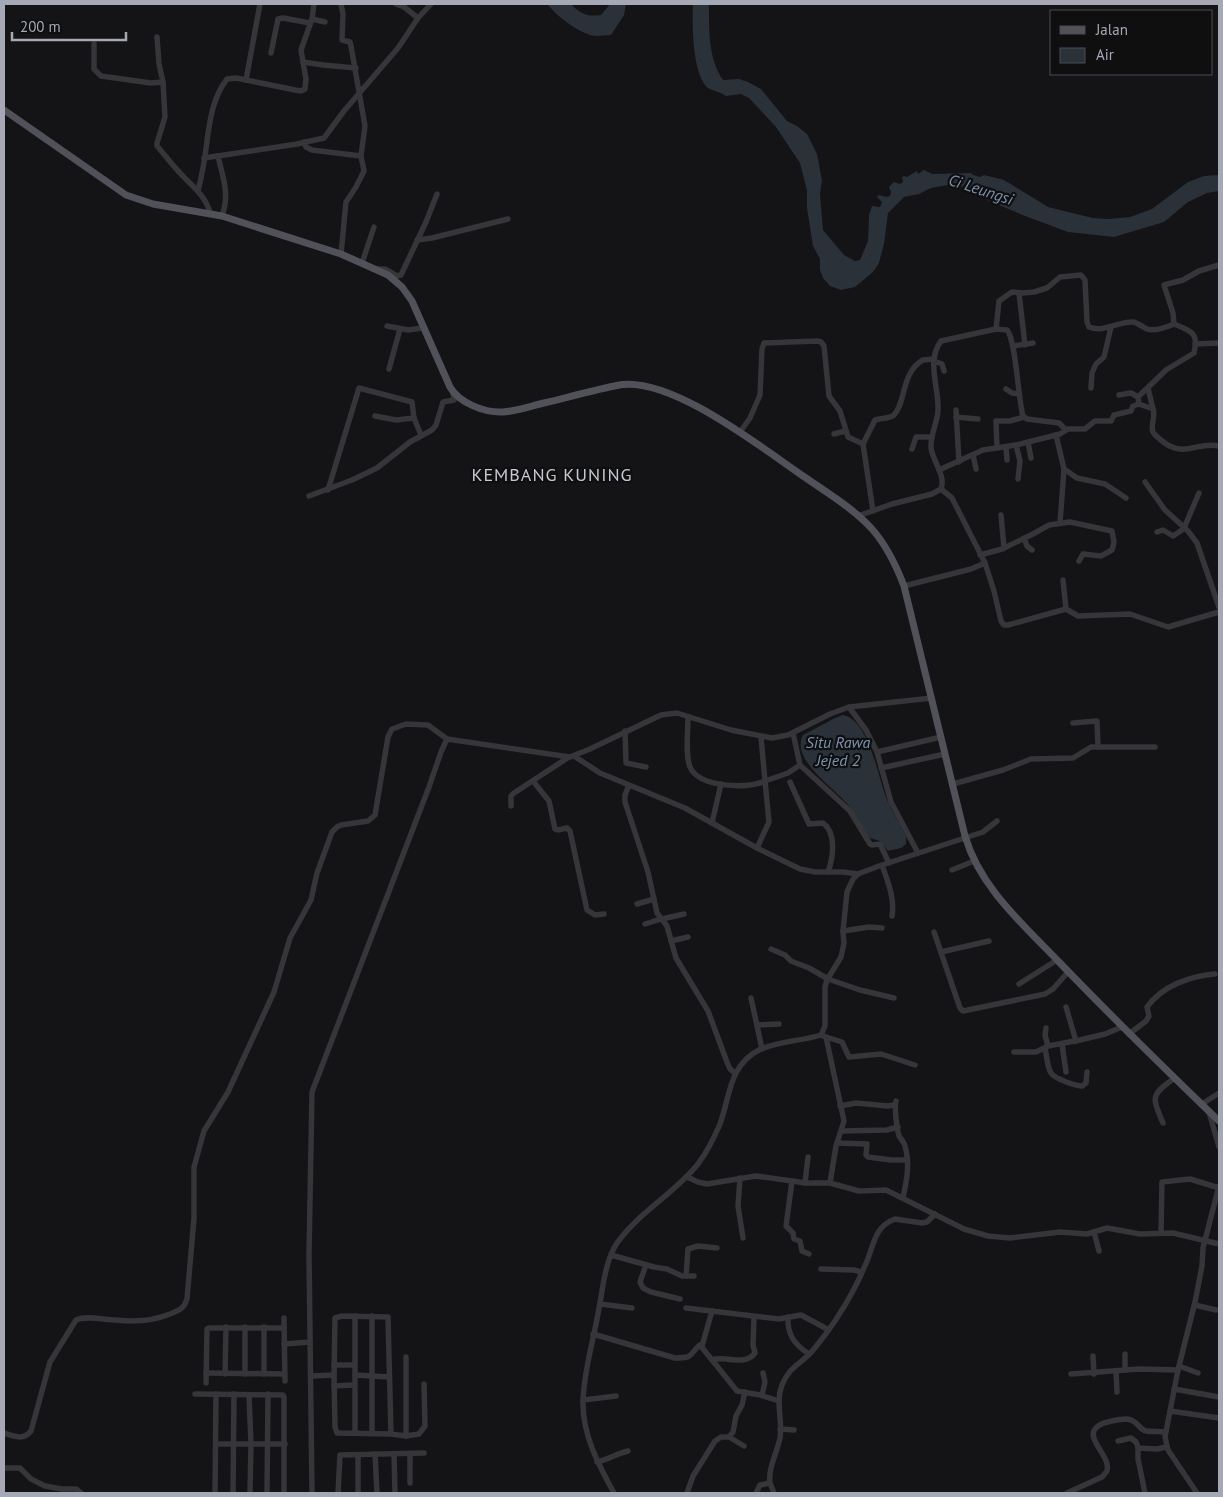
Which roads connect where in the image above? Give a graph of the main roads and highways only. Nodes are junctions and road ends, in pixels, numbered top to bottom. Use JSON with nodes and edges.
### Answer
{"nodes":[{"id":1,"x":4,"y":110,"type":"edge"},
{"id":2,"x":1219,"y":1120,"type":"edge"}],
"edges":[{"from":1,"to":2,"type":"main road"}]}
